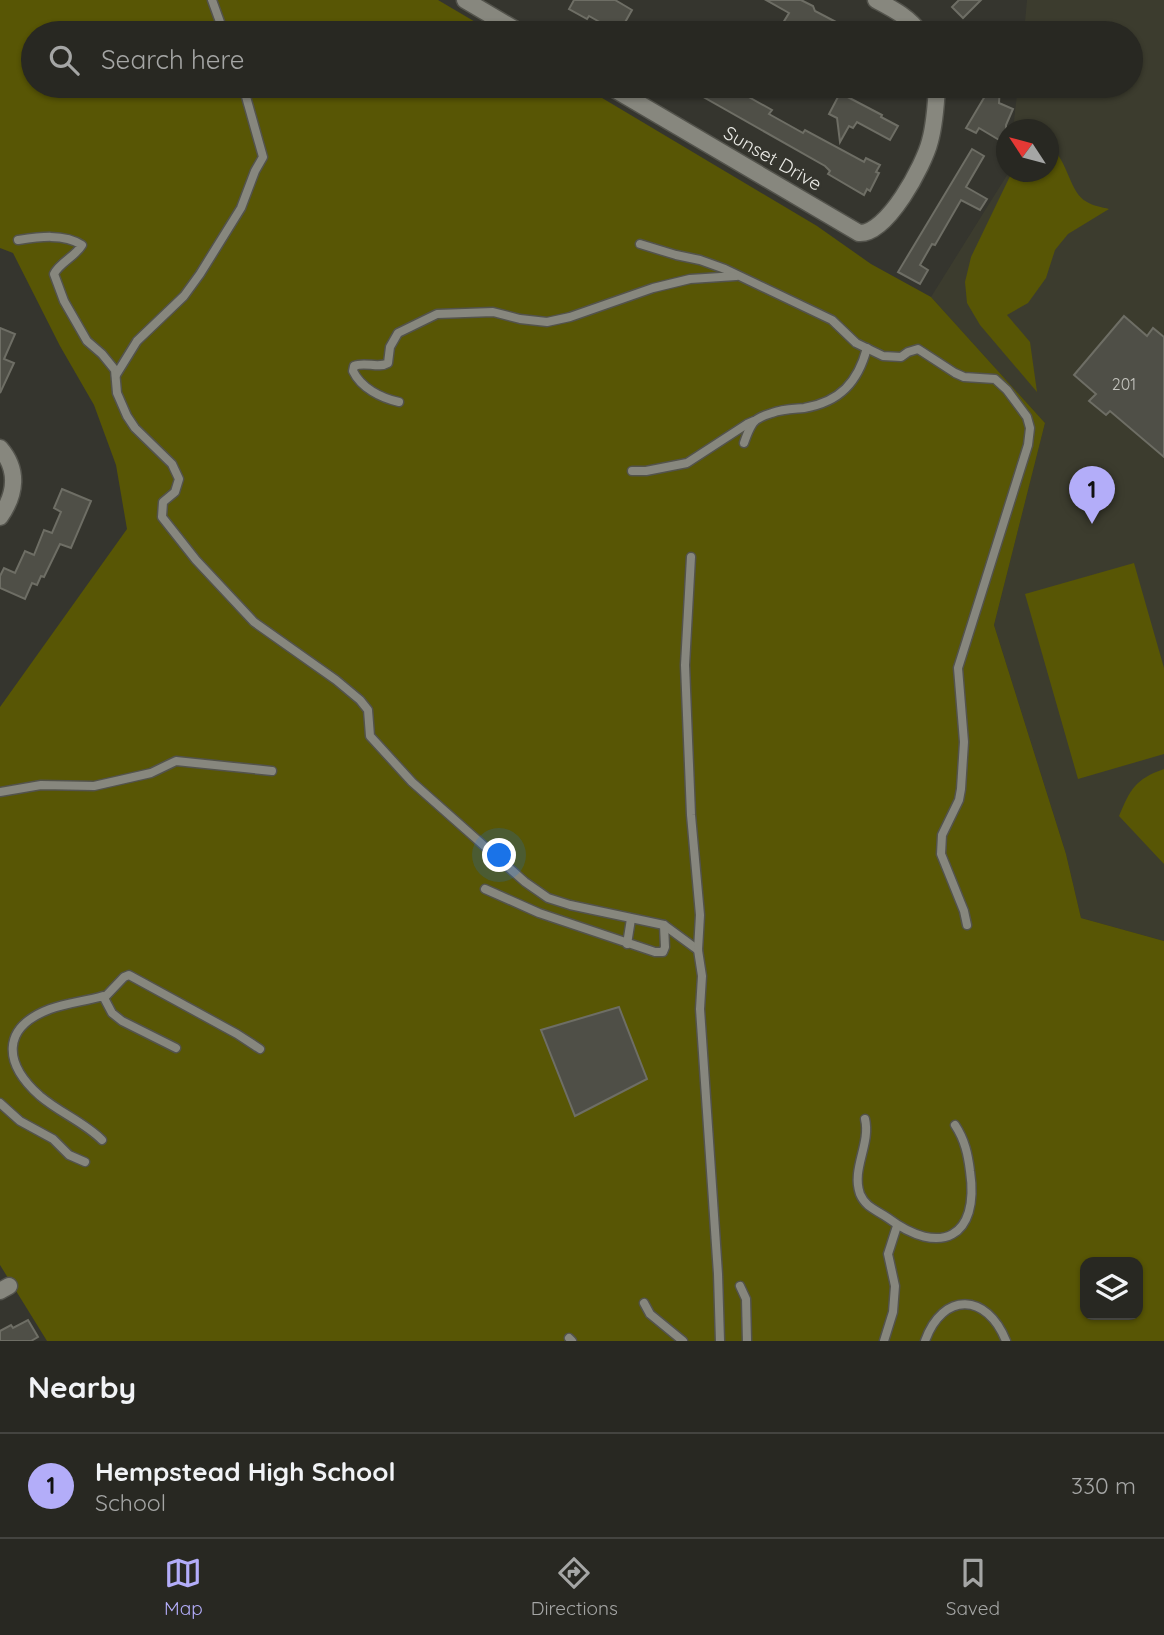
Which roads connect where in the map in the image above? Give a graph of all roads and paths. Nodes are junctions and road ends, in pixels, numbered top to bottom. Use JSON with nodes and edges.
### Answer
{"nodes":[{"id":1,"x":212,"y":0,"type":"edge"},
{"id":2,"x":465,"y":0,"type":"edge"},
{"id":3,"x":876,"y":0,"type":"edge"},
{"id":4,"x":220,"y":21,"type":"edge"},
{"id":5,"x":501,"y":21,"type":"edge"},
{"id":6,"x":910,"y":21,"type":"edge"},
{"id":7,"x":246,"y":98,"type":"edge"},
{"id":8,"x":629,"y":98,"type":"edge"},
{"id":9,"x":936,"y":98,"type":"edge"},
{"id":10,"x":18,"y":240,"type":"dead end"},
{"id":11,"x":640,"y":244,"type":"dead end"},
{"id":12,"x":738,"y":276,"type":"junction"},
{"id":13,"x":867,"y":348,"type":"junction"},
{"id":14,"x":116,"y":375,"type":"junction"},
{"id":15,"x":399,"y":402,"type":"dead end"},
{"id":16,"x":754,"y":422,"type":"junction"},
{"id":17,"x":744,"y":443,"type":"dead end"},
{"id":18,"x":0,"y":448,"type":"edge"},
{"id":19,"x":632,"y":471,"type":"dead end"},
{"id":20,"x":0,"y":517,"type":"edge"},
{"id":21,"x":691,"y":557,"type":"dead end"},
{"id":22,"x":272,"y":771,"type":"dead end"},
{"id":23,"x":0,"y":792,"type":"edge"},
{"id":24,"x":485,"y":889,"type":"dead end"},
{"id":25,"x":631,"y":919,"type":"junction"},
{"id":26,"x":664,"y":925,"type":"junction"},
{"id":27,"x":967,"y":925,"type":"dead end"},
{"id":28,"x":627,"y":944,"type":"junction"},
{"id":29,"x":698,"y":950,"type":"junction"},
{"id":30,"x":105,"y":997,"type":"junction"},
{"id":31,"x":176,"y":1048,"type":"dead end"},
{"id":32,"x":260,"y":1049,"type":"dead end"},
{"id":33,"x":0,"y":1103,"type":"edge"},
{"id":34,"x":865,"y":1119,"type":"dead end"},
{"id":35,"x":956,"y":1125,"type":"dead end"},
{"id":36,"x":102,"y":1140,"type":"dead end"},
{"id":37,"x":85,"y":1162,"type":"dead end"},
{"id":38,"x":897,"y":1226,"type":"junction"},
{"id":39,"x":740,"y":1286,"type":"dead end"},
{"id":40,"x":644,"y":1303,"type":"dead end"},
{"id":41,"x":683,"y":1341,"type":"edge"},
{"id":42,"x":720,"y":1341,"type":"edge"},
{"id":43,"x":747,"y":1341,"type":"edge"},
{"id":44,"x":884,"y":1341,"type":"edge"},
{"id":45,"x":925,"y":1341,"type":"edge"},
{"id":46,"x":1006,"y":1341,"type":"edge"}],
"edges":[{"from":1,"to":4,"type":"lane"},
{"from":2,"to":5,"type":"street"},
{"from":3,"to":6,"type":"street"},
{"from":7,"to":14,"type":"lane"},
{"from":8,"to":9,"type":"street","name":"Sunset Drive"},
{"from":10,"to":14,"type":"lane"},
{"from":11,"to":12,"type":"lane"},
{"from":12,"to":13,"type":"lane"},
{"from":12,"to":15,"type":"lane"},
{"from":13,"to":16,"type":"lane"},
{"from":13,"to":27,"type":"lane"},
{"from":14,"to":25,"type":"lane"},
{"from":16,"to":17,"type":"lane"},
{"from":16,"to":19,"type":"lane"},
{"from":18,"to":20,"type":"street"},
{"from":21,"to":29,"type":"lane"},
{"from":22,"to":23,"type":"lane"},
{"from":24,"to":28,"type":"lane"},
{"from":25,"to":26,"type":"lane"},
{"from":25,"to":28,"type":"lane"},
{"from":26,"to":28,"type":"lane"},
{"from":26,"to":29,"type":"lane"},
{"from":29,"to":42,"type":"lane"},
{"from":30,"to":31,"type":"lane"},
{"from":30,"to":32,"type":"lane"},
{"from":30,"to":36,"type":"lane"},
{"from":33,"to":37,"type":"lane"},
{"from":34,"to":38,"type":"lane"},
{"from":35,"to":38,"type":"lane"},
{"from":38,"to":44,"type":"lane"},
{"from":39,"to":43,"type":"lane"},
{"from":40,"to":41,"type":"lane"},
{"from":45,"to":46,"type":"lane"}]}
